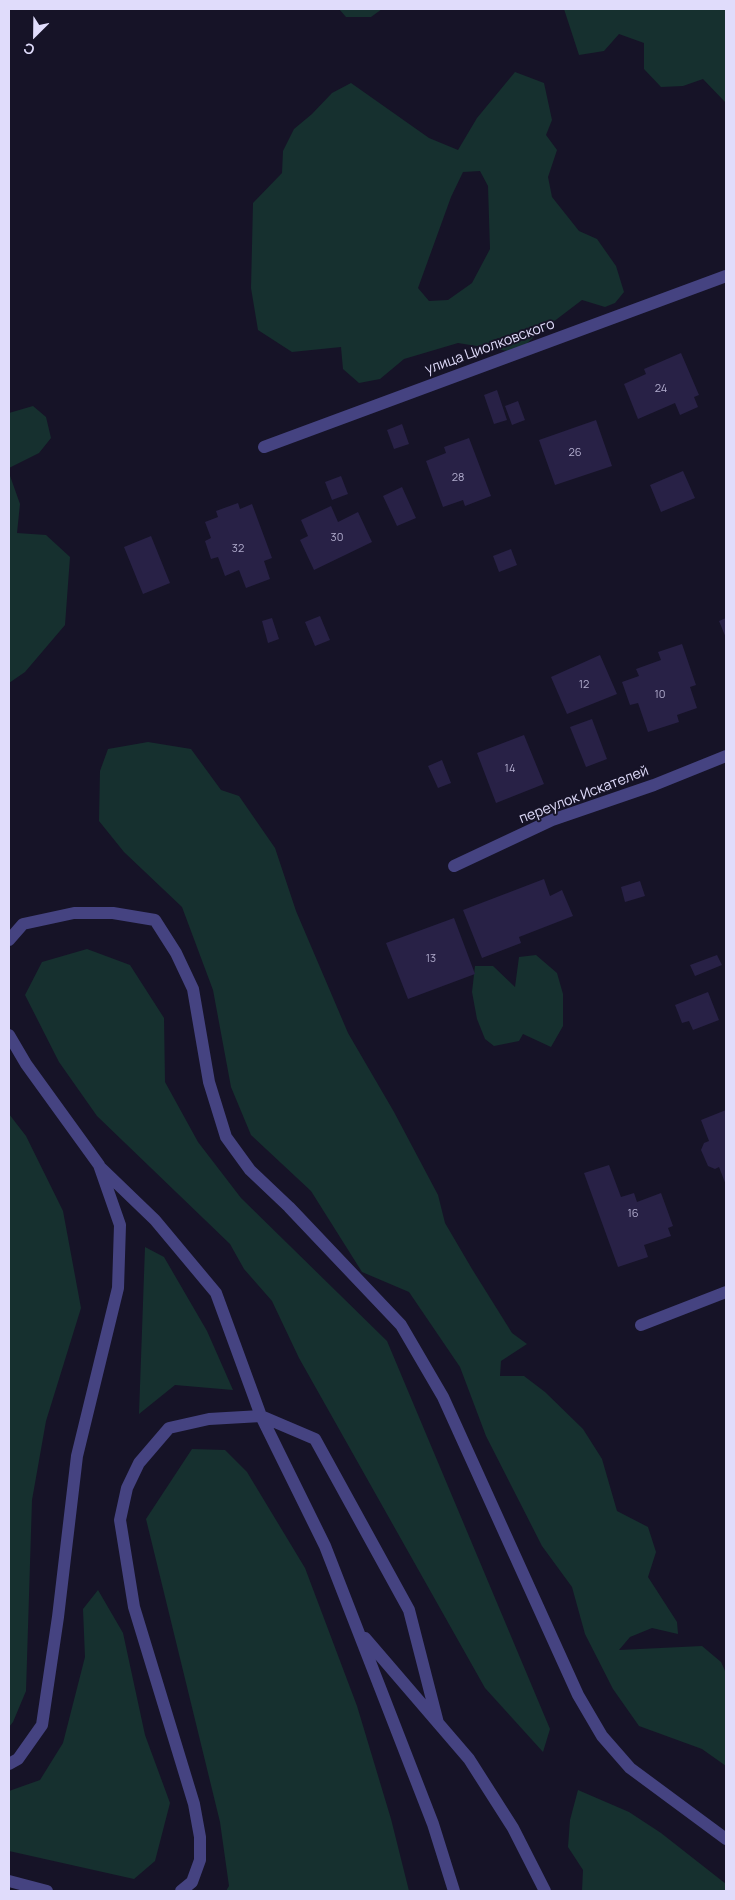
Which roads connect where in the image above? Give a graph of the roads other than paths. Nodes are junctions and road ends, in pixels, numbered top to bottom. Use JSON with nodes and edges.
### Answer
{"nodes":[{"id":1,"x":726,"y":276,"type":"edge"},
{"id":2,"x":264,"y":446,"type":"dead end"},
{"id":3,"x":726,"y":756,"type":"edge"},
{"id":4,"x":454,"y":866,"type":"dead end"},
{"id":5,"x":9,"y":940,"type":"edge"},
{"id":6,"x":9,"y":1035,"type":"edge"},
{"id":7,"x":99,"y":1165,"type":"junction"},
{"id":8,"x":726,"y":1292,"type":"edge"},
{"id":9,"x":641,"y":1325,"type":"dead end"},
{"id":10,"x":261,"y":1416,"type":"junction"},
{"id":11,"x":357,"y":1629,"type":"junction"},
{"id":12,"x":438,"y":1722,"type":"junction"},
{"id":13,"x":9,"y":1764,"type":"edge"},
{"id":14,"x":726,"y":1839,"type":"edge"},
{"id":15,"x":9,"y":1880,"type":"edge"},
{"id":16,"x":47,"y":1891,"type":"edge"},
{"id":17,"x":181,"y":1891,"type":"edge"},
{"id":18,"x":454,"y":1891,"type":"edge"},
{"id":19,"x":545,"y":1891,"type":"edge"}],
"edges":[{"from":1,"to":2,"type":"street","name":"улица Циолковского"},
{"from":3,"to":4,"type":"street","name":"переулок Искателей"},
{"from":5,"to":14,"type":"street"},
{"from":6,"to":7,"type":"street"},
{"from":7,"to":10,"type":"street"},
{"from":7,"to":13,"type":"street"},
{"from":8,"to":9,"type":"street"},
{"from":10,"to":11,"type":"street"},
{"from":10,"to":12,"type":"street"},
{"from":10,"to":17,"type":"street"},
{"from":11,"to":12,"type":"street"},
{"from":11,"to":18,"type":"street"},
{"from":12,"to":19,"type":"street"},
{"from":15,"to":16,"type":"street"}]}
